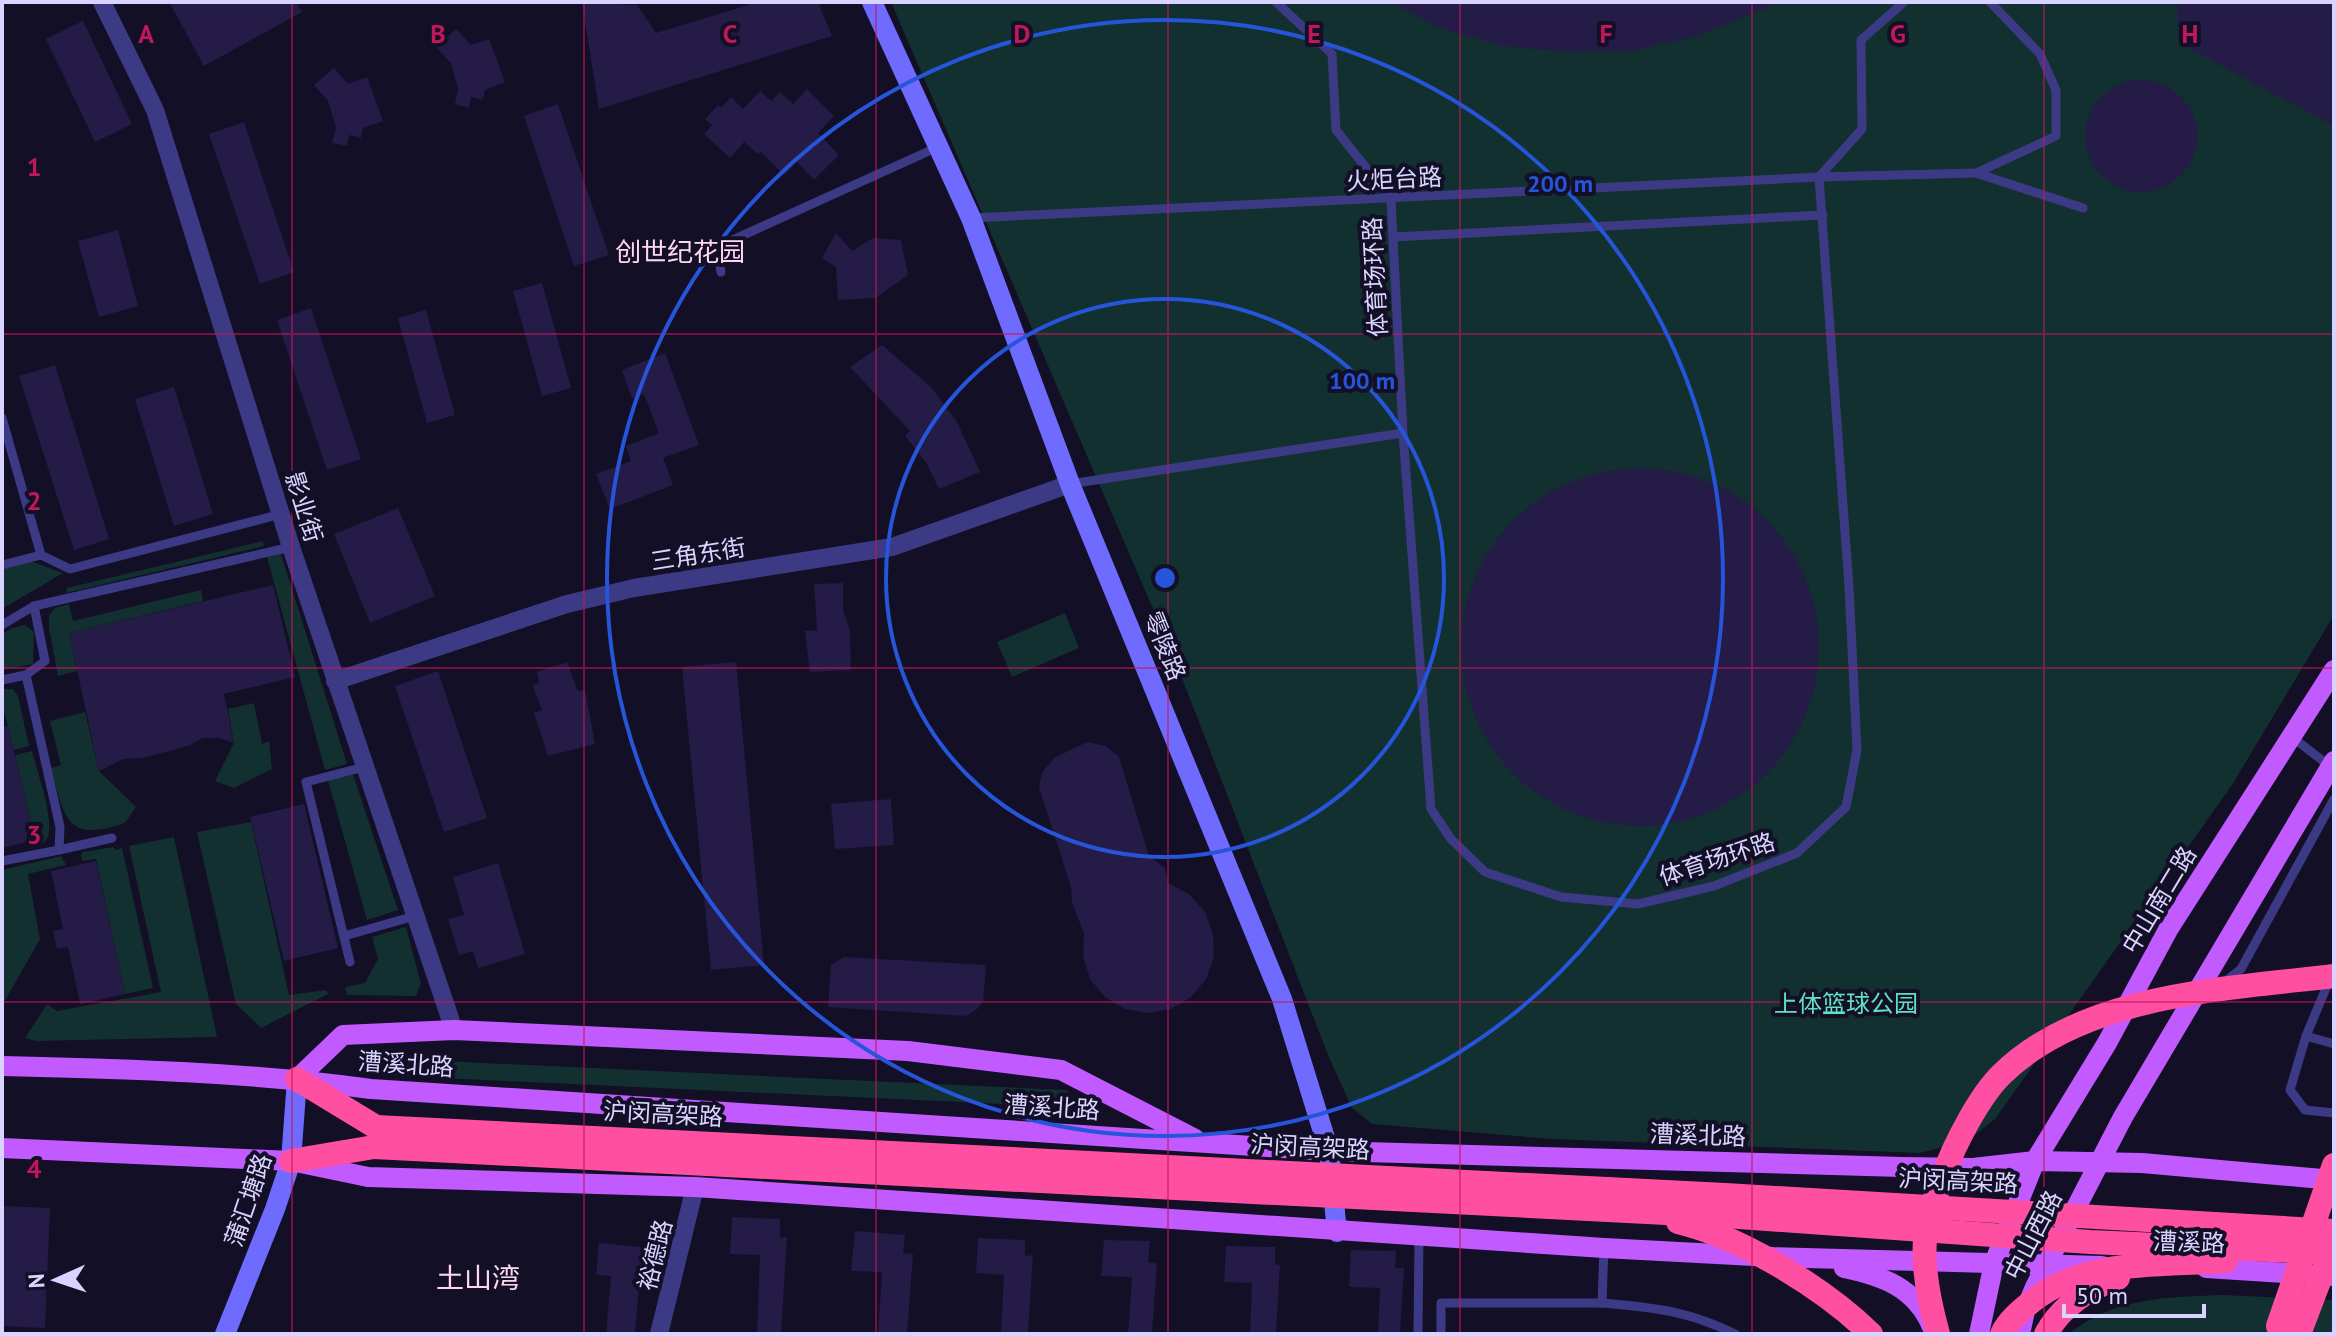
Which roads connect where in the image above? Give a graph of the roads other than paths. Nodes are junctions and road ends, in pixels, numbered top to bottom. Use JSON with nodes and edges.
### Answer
{"nodes":[{"id":1,"x":102,"y":2,"type":"edge"},
{"id":2,"x":872,"y":2,"type":"edge"},
{"id":3,"x":1276,"y":2,"type":"edge"},
{"id":4,"x":1904,"y":2,"type":"edge"},
{"id":5,"x":1990,"y":2,"type":"edge"},
{"id":6,"x":938,"y":147,"type":"junction"},
{"id":7,"x":1976,"y":173,"type":"junction"},
{"id":8,"x":1819,"y":177,"type":"junction"},
{"id":9,"x":1391,"y":199,"type":"junction"},
{"id":10,"x":2083,"y":208,"type":"dead end"},
{"id":11,"x":1823,"y":215,"type":"junction"},
{"id":12,"x":971,"y":218,"type":"junction"},
{"id":13,"x":1393,"y":237,"type":"junction"},
{"id":14,"x":721,"y":272,"type":"dead end"},
{"id":15,"x":2,"y":418,"type":"edge"},
{"id":16,"x":1403,"y":433,"type":"junction"},
{"id":17,"x":1070,"y":484,"type":"junction"},
{"id":18,"x":281,"y":514,"type":"junction"},
{"id":19,"x":291,"y":547,"type":"junction"},
{"id":20,"x":41,"y":555,"type":"junction"},
{"id":21,"x":2,"y":565,"type":"edge"},
{"id":22,"x":34,"y":606,"type":"junction"},
{"id":23,"x":2,"y":625,"type":"edge"},
{"id":24,"x":2334,"y":670,"type":"edge"},
{"id":25,"x":26,"y":675,"type":"junction"},
{"id":26,"x":2,"y":680,"type":"edge"},
{"id":27,"x":335,"y":681,"type":"junction"},
{"id":28,"x":2292,"y":736,"type":"junction"},
{"id":29,"x":2333,"y":765,"type":"edge"},
{"id":30,"x":364,"y":767,"type":"junction"},
{"id":31,"x":2334,"y":799,"type":"edge"},
{"id":32,"x":112,"y":838,"type":"dead end"},
{"id":33,"x":59,"y":850,"type":"junction"},
{"id":34,"x":2,"y":861,"type":"edge"},
{"id":35,"x":415,"y":916,"type":"junction"},
{"id":36,"x":344,"y":936,"type":"junction"},
{"id":37,"x":350,"y":962,"type":"dead end"},
{"id":38,"x":2332,"y":983,"type":"edge"},
{"id":39,"x":2187,"y":1010,"type":"junction"},
{"id":40,"x":454,"y":1030,"type":"junction"},
{"id":41,"x":2306,"y":1036,"type":"junction"},
{"id":42,"x":2334,"y":1044,"type":"edge"},
{"id":43,"x":2,"y":1066,"type":"edge"},
{"id":44,"x":297,"y":1079,"type":"junction"},
{"id":45,"x":2334,"y":1113,"type":"edge"},
{"id":46,"x":375,"y":1137,"type":"junction"},
{"id":47,"x":1202,"y":1143,"type":"junction"},
{"id":48,"x":2,"y":1148,"type":"edge"},
{"id":49,"x":1329,"y":1151,"type":"junction"},
{"id":50,"x":291,"y":1161,"type":"junction"},
{"id":51,"x":2035,"y":1161,"type":"junction"},
{"id":52,"x":2100,"y":1163,"type":"junction"},
{"id":53,"x":2334,"y":1165,"type":"edge"},
{"id":54,"x":2334,"y":1180,"type":"edge"},
{"id":55,"x":695,"y":1187,"type":"junction"},
{"id":56,"x":1629,"y":1211,"type":"junction"},
{"id":57,"x":2334,"y":1231,"type":"edge"},
{"id":58,"x":1337,"y":1232,"type":"junction"},
{"id":59,"x":1419,"y":1237,"type":"junction"},
{"id":60,"x":1604,"y":1248,"type":"junction"},
{"id":61,"x":1773,"y":1257,"type":"junction"},
{"id":62,"x":1994,"y":1263,"type":"junction"},
{"id":63,"x":2330,"y":1263,"type":"edge"},
{"id":64,"x":2046,"y":1264,"type":"junction"},
{"id":65,"x":2176,"y":1264,"type":"junction"},
{"id":66,"x":1602,"y":1303,"type":"junction"},
{"id":67,"x":2281,"y":1332,"type":"edge"},
{"id":68,"x":225,"y":1334,"type":"edge"},
{"id":69,"x":659,"y":1334,"type":"edge"},
{"id":70,"x":1418,"y":1334,"type":"edge"},
{"id":71,"x":1441,"y":1334,"type":"edge"},
{"id":72,"x":1735,"y":1334,"type":"edge"},
{"id":73,"x":1871,"y":1334,"type":"edge"},
{"id":74,"x":1936,"y":1334,"type":"edge"},
{"id":75,"x":1979,"y":1334,"type":"edge"},
{"id":76,"x":2002,"y":1334,"type":"edge"},
{"id":77,"x":2020,"y":1334,"type":"edge"},
{"id":78,"x":2046,"y":1334,"type":"edge"}],
"edges":[{"from":1,"to":18,"type":"street","name":"影业街"},
{"from":2,"to":6,"type":"street","name":"零陵路"},
{"from":3,"to":9,"type":"lane","name":"体育场环路"},
{"from":4,"to":8,"type":"lane"},
{"from":5,"to":7,"type":"lane"},
{"from":6,"to":12,"type":"street","name":"零陵路"},
{"from":6,"to":14,"type":"lane"},
{"from":7,"to":8,"type":"lane","name":"火炬台路"},
{"from":7,"to":10,"type":"lane"},
{"from":8,"to":9,"type":"lane","name":"火炬台路"},
{"from":8,"to":11,"type":"lane","name":"体育场环路"},
{"from":9,"to":12,"type":"lane","name":"火炬台路"},
{"from":9,"to":13,"type":"lane","name":"体育场环路"},
{"from":11,"to":13,"type":"lane"},
{"from":11,"to":16,"type":"lane","name":"体育场环路"},
{"from":12,"to":17,"type":"street","name":"零陵路"},
{"from":13,"to":16,"type":"lane","name":"体育场环路"},
{"from":15,"to":20,"type":"lane"},
{"from":16,"to":17,"type":"lane"},
{"from":17,"to":27,"type":"street","name":"三角东街"},
{"from":17,"to":49,"type":"street","name":"零陵路"},
{"from":18,"to":19,"type":"street","name":"影业街"},
{"from":18,"to":20,"type":"lane"},
{"from":19,"to":22,"type":"lane"},
{"from":19,"to":27,"type":"street","name":"影业街"},
{"from":20,"to":21,"type":"lane"},
{"from":22,"to":23,"type":"lane"},
{"from":22,"to":25,"type":"lane"},
{"from":24,"to":28,"type":"main road","name":"中山南二路"},
{"from":25,"to":26,"type":"lane"},
{"from":25,"to":33,"type":"lane"},
{"from":27,"to":30,"type":"street","name":"影业街"},
{"from":28,"to":29,"type":"lane"},
{"from":28,"to":51,"type":"main road","name":"中山南二路"},
{"from":29,"to":39,"type":"main road"},
{"from":30,"to":35,"type":"street","name":"影业街"},
{"from":30,"to":36,"type":"lane"},
{"from":31,"to":39,"type":"lane"},
{"from":32,"to":33,"type":"lane"},
{"from":33,"to":34,"type":"lane"},
{"from":35,"to":36,"type":"lane"},
{"from":35,"to":40,"type":"street","name":"影业街"},
{"from":36,"to":37,"type":"lane"},
{"from":38,"to":41,"type":"lane"},
{"from":38,"to":74,"type":"highway","bridge":true},
{"from":39,"to":52,"type":"main road"},
{"from":40,"to":44,"type":"main road"},
{"from":40,"to":47,"type":"main road"},
{"from":41,"to":42,"type":"lane"},
{"from":41,"to":45,"type":"lane"},
{"from":43,"to":44,"type":"main road","name":"漕溪北路"},
{"from":44,"to":46,"type":"highway","name":"沪闵高架路"},
{"from":44,"to":47,"type":"main road","name":"漕溪北路"},
{"from":44,"to":50,"type":"street","name":"蒲汇塘路"},
{"from":46,"to":50,"type":"highway","name":"沪闵高架路"},
{"from":46,"to":56,"type":"highway","bridge":true},
{"from":46,"to":57,"type":"highway","name":"沪闵高架路","bridge":true},
{"from":47,"to":49,"type":"main road","name":"漕溪北路"},
{"from":48,"to":50,"type":"main road"},
{"from":49,"to":51,"type":"main road","name":"漕溪北路"},
{"from":49,"to":58,"type":"street","name":"零陵路"},
{"from":50,"to":55,"type":"main road"},
{"from":50,"to":68,"type":"street","name":"蒲汇塘路"},
{"from":51,"to":52,"type":"main road","name":"漕溪北路"},
{"from":51,"to":62,"type":"main road","name":"中山西路"},
{"from":52,"to":54,"type":"main road"},
{"from":52,"to":64,"type":"main road","name":"中山西路"},
{"from":53,"to":67,"type":"highway","bridge":true},
{"from":55,"to":58,"type":"main road"},
{"from":55,"to":69,"type":"street","name":"裕德路"},
{"from":56,"to":63,"type":"highway","bridge":true},
{"from":56,"to":73,"type":"highway","bridge":true},
{"from":58,"to":59,"type":"main road"},
{"from":59,"to":60,"type":"main road"},
{"from":59,"to":70,"type":"lane"},
{"from":60,"to":61,"type":"main road"},
{"from":60,"to":66,"type":"lane"},
{"from":61,"to":62,"type":"main road"},
{"from":61,"to":74,"type":"main road"},
{"from":62,"to":64,"type":"main road"},
{"from":62,"to":75,"type":"main road","name":"中山西路"},
{"from":63,"to":64,"type":"main road","name":"漕溪路"},
{"from":63,"to":65,"type":"highway","bridge":true},
{"from":63,"to":67,"type":"highway","bridge":true},
{"from":64,"to":77,"type":"main road","name":"中山西路"},
{"from":65,"to":76,"type":"highway","bridge":true},
{"from":65,"to":78,"type":"highway","bridge":true},
{"from":66,"to":71,"type":"lane"},
{"from":66,"to":72,"type":"lane"}]}
